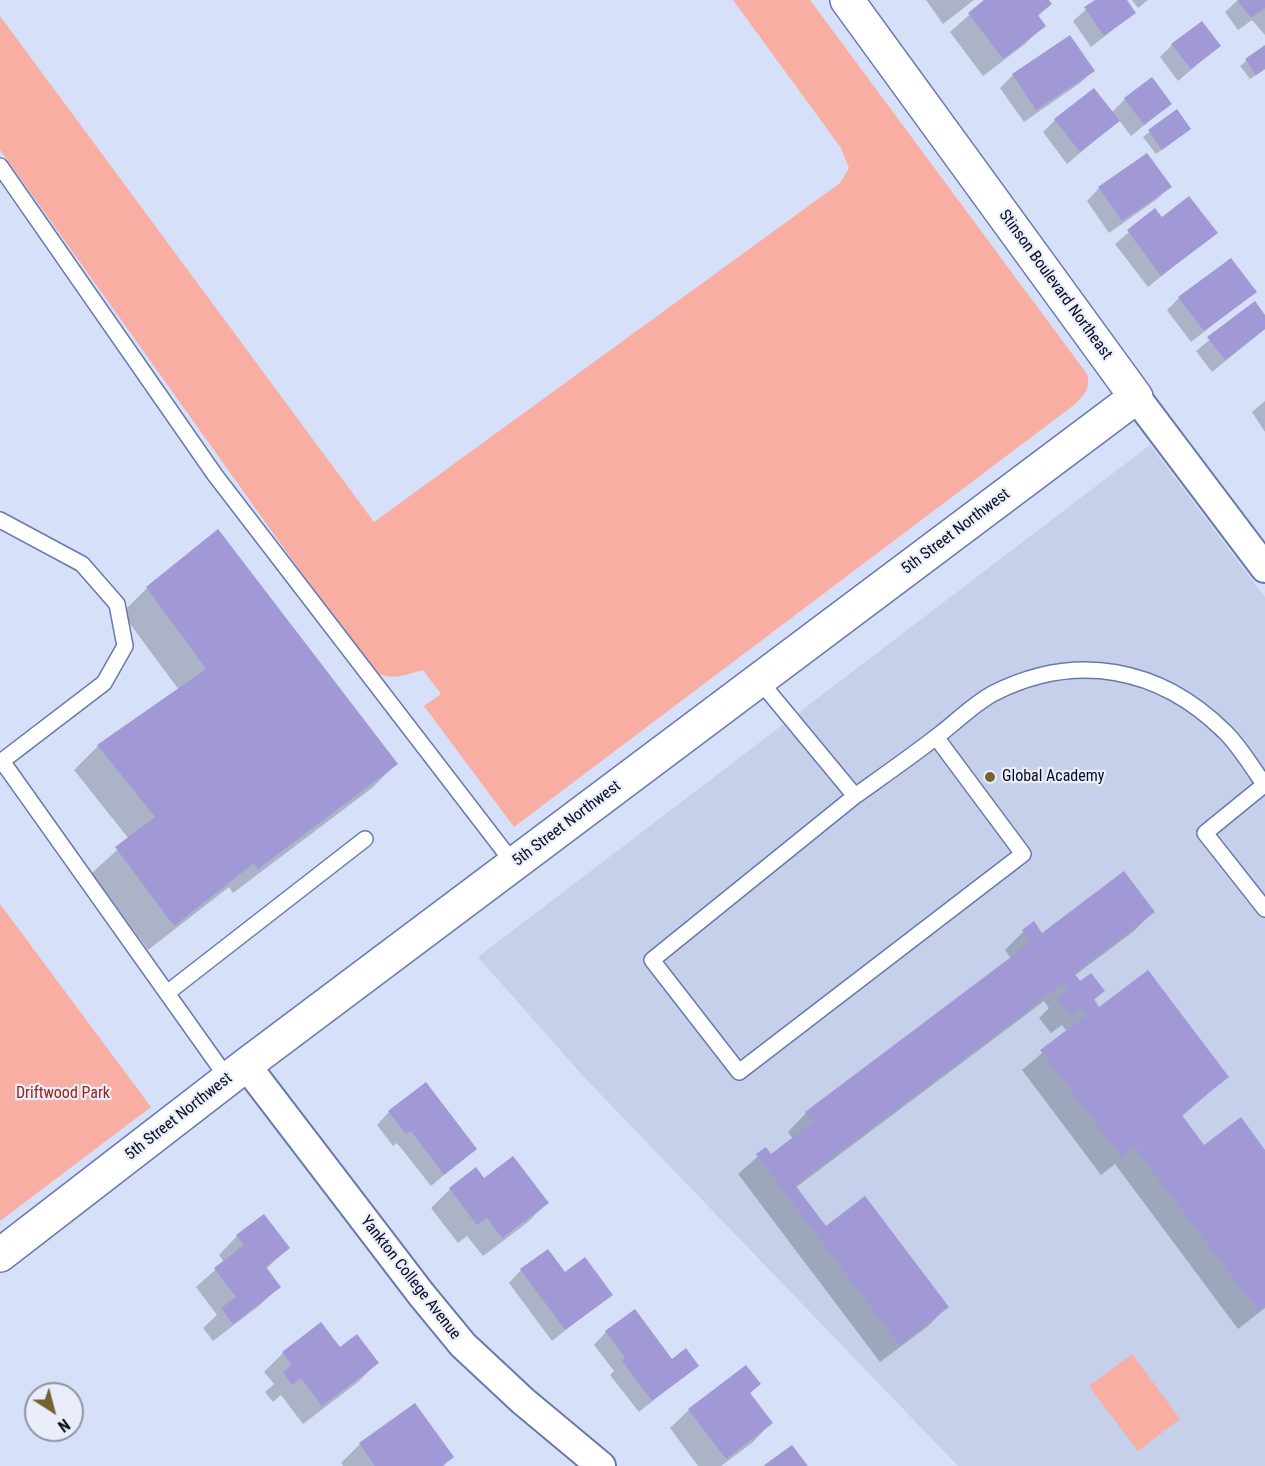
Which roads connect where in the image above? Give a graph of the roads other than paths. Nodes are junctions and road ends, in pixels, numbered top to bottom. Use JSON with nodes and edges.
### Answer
{"nodes":[{"id":1,"x":847,"y":0,"type":"edge"},
{"id":2,"x":0,"y":166,"type":"edge"},
{"id":3,"x":1136,"y":397,"type":"junction"},
{"id":4,"x":0,"y":520,"type":"edge"},
{"id":5,"x":1265,"y":568,"type":"edge"},
{"id":6,"x":759,"y":680,"type":"junction"},
{"id":7,"x":936,"y":737,"type":"junction"},
{"id":8,"x":1265,"y":785,"type":"edge"},
{"id":9,"x":855,"y":796,"type":"junction"},
{"id":10,"x":365,"y":839,"type":"dead end"},
{"id":11,"x":514,"y":864,"type":"junction"},
{"id":12,"x":1265,"y":909,"type":"edge"},
{"id":13,"x":166,"y":993,"type":"junction"},
{"id":14,"x":237,"y":1072,"type":"junction"},
{"id":15,"x":0,"y":1255,"type":"edge"},
{"id":16,"x":601,"y":1466,"type":"edge"}],
"edges":[{"from":1,"to":3,"type":"street","name":"Stinson Boulevard Northeast"},
{"from":2,"to":11,"type":"lane"},
{"from":3,"to":5,"type":"street","name":"Stinson Boulevard Northeast"},
{"from":3,"to":6,"type":"street","name":"5th Street Northwest"},
{"from":4,"to":13,"type":"lane"},
{"from":6,"to":9,"type":"lane"},
{"from":6,"to":11,"type":"street","name":"5th Street Northwest"},
{"from":7,"to":8,"type":"lane"},
{"from":7,"to":9,"type":"lane"},
{"from":7,"to":9,"type":"lane"},
{"from":8,"to":12,"type":"lane"},
{"from":10,"to":13,"type":"lane"},
{"from":11,"to":14,"type":"street","name":"5th Street Northwest"},
{"from":13,"to":14,"type":"lane"},
{"from":14,"to":15,"type":"street","name":"5th Street Northwest"},
{"from":14,"to":16,"type":"street","name":"Yankton College Avenue"}]}
